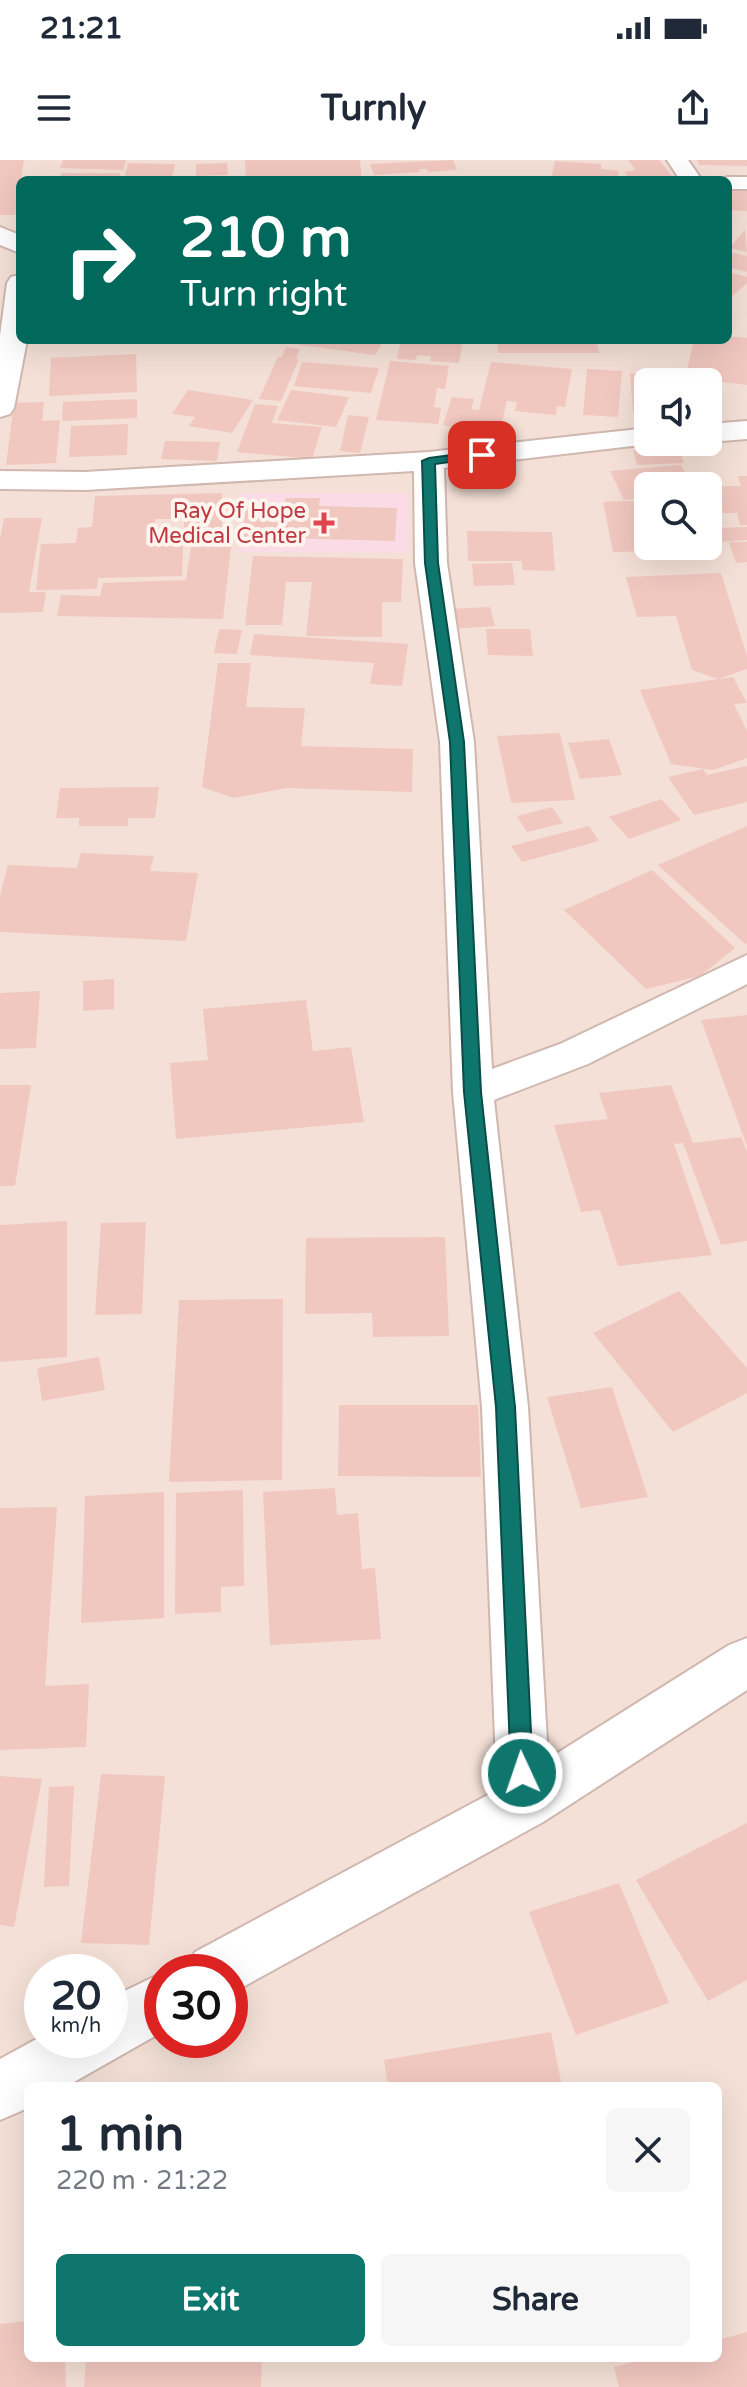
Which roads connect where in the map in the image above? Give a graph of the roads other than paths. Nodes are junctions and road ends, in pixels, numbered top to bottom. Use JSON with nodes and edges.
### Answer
{"nodes":[{"id":1,"x":16,"y":324,"type":"edge"},
{"id":2,"x":0,"y":408,"type":"edge"},
{"id":3,"x":747,"y":430,"type":"edge"},
{"id":4,"x":722,"y":432,"type":"edge"},
{"id":5,"x":634,"y":439,"type":"edge"},
{"id":6,"x":429,"y":461,"type":"junction"},
{"id":7,"x":0,"y":480,"type":"edge"},
{"id":8,"x":747,"y":968,"type":"edge"},
{"id":9,"x":473,"y":1092,"type":"junction"},
{"id":10,"x":747,"y":1662,"type":"edge"},
{"id":11,"x":524,"y":1804,"type":"junction"},
{"id":12,"x":248,"y":1954,"type":"edge"},
{"id":13,"x":60,"y":2058,"type":"edge"},
{"id":14,"x":0,"y":2091,"type":"edge"}],
"edges":[{"from":1,"to":2,"type":"street"},
{"from":3,"to":4,"type":"street"},
{"from":5,"to":6,"type":"street"},
{"from":6,"to":7,"type":"street"},
{"from":6,"to":9,"type":"street"},
{"from":8,"to":9,"type":"street"},
{"from":9,"to":11,"type":"street"},
{"from":10,"to":11,"type":"street"},
{"from":11,"to":12,"type":"street"},
{"from":13,"to":14,"type":"street"}]}
